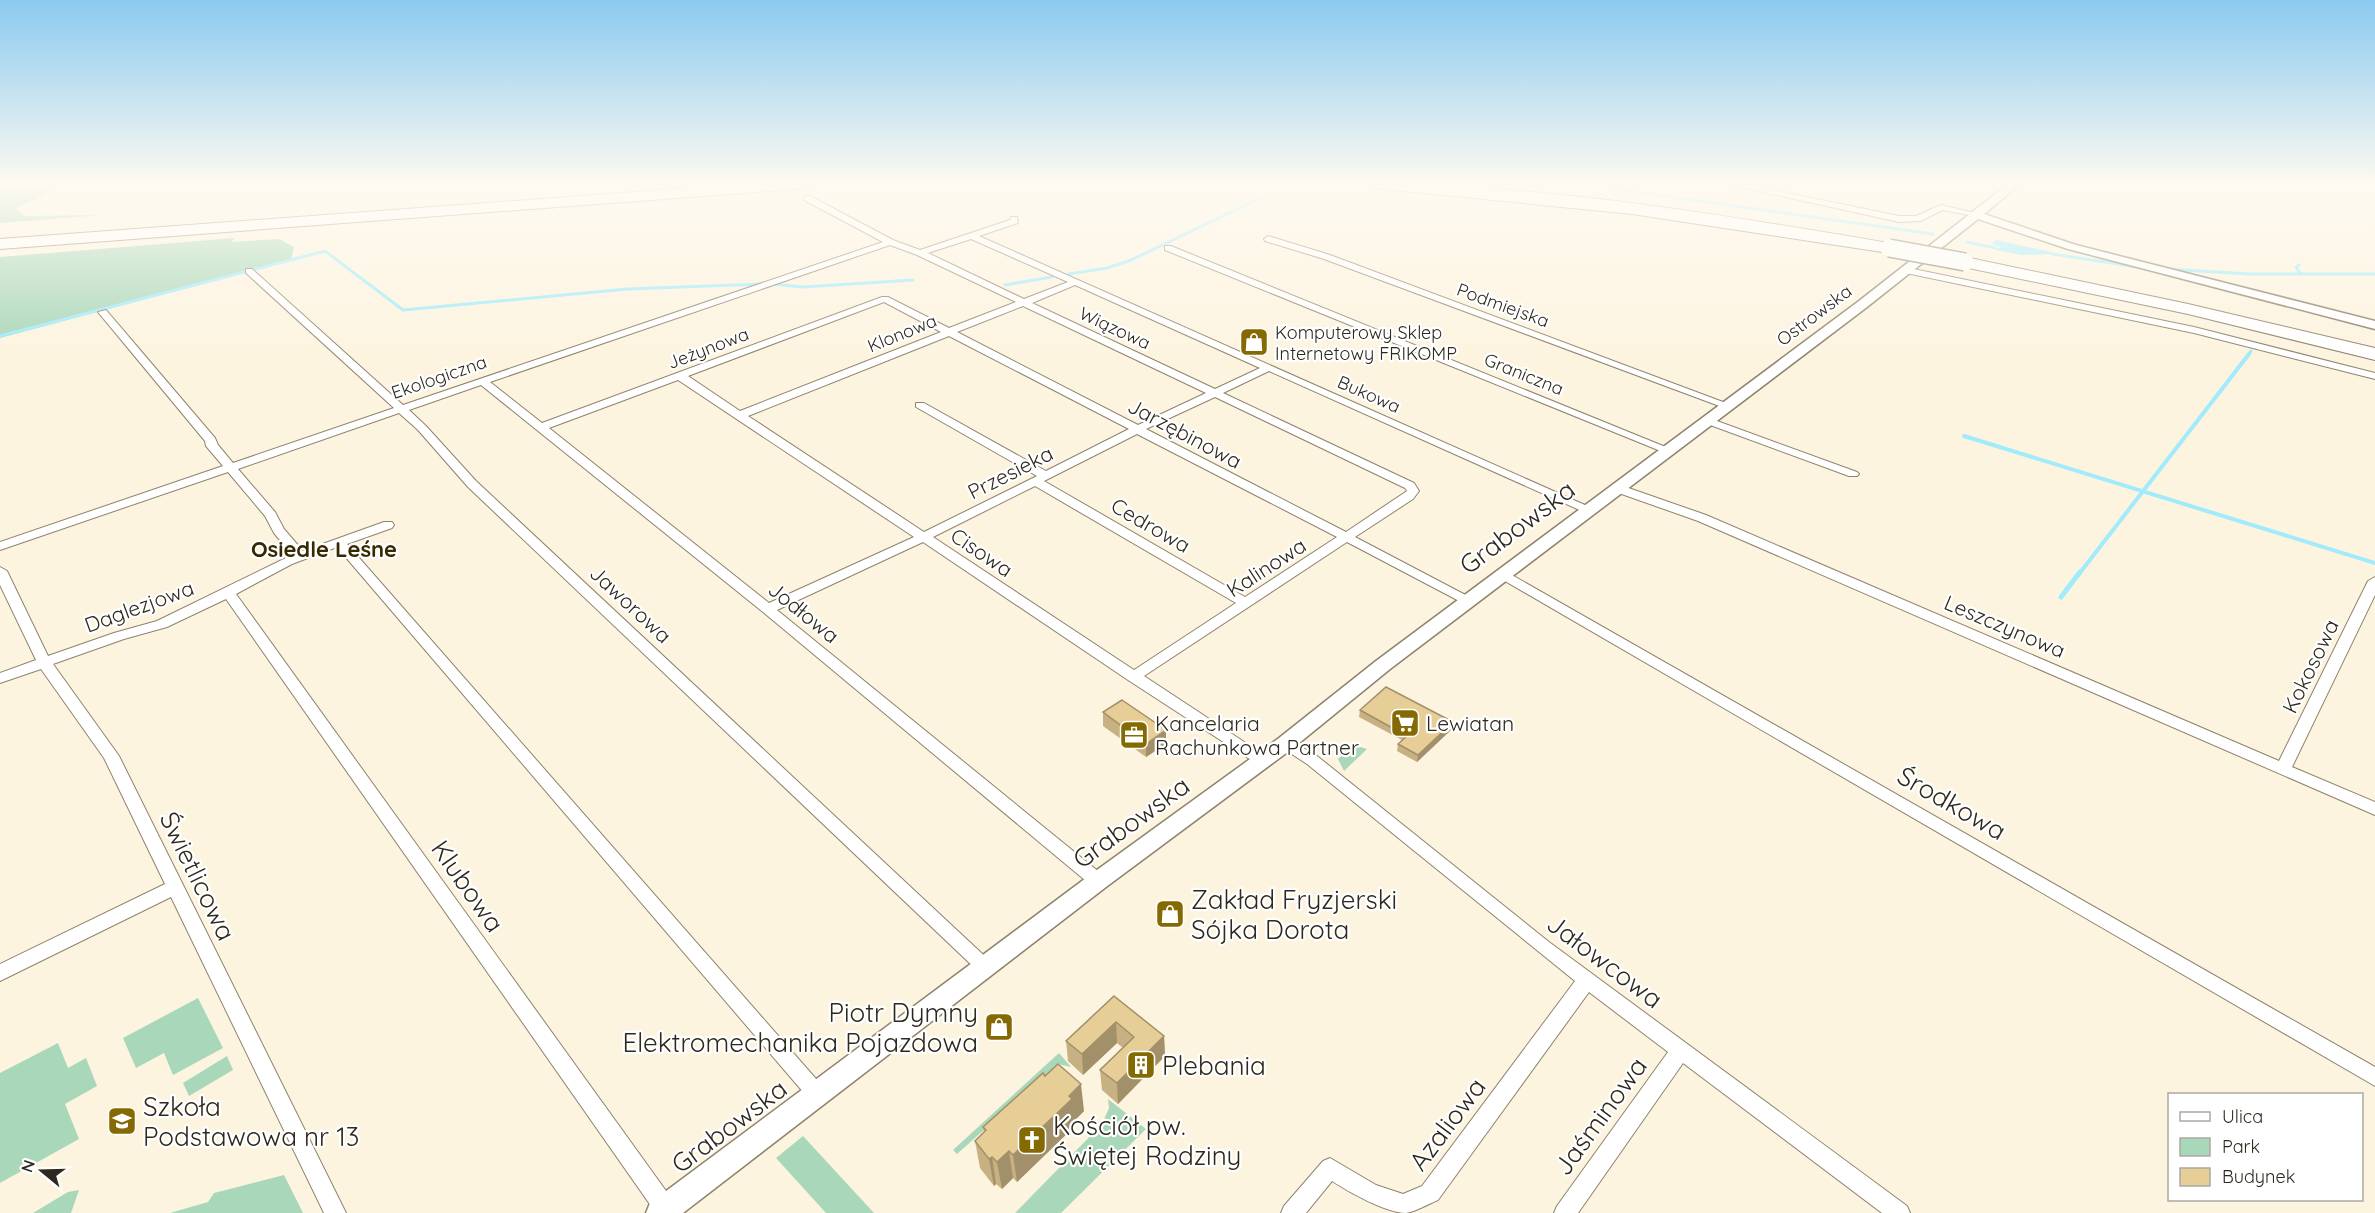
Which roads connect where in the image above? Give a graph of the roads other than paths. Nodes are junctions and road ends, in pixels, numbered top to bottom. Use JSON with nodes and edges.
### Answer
{"nodes":[{"id":1,"x":52,"y":241,"type":"edge"},
{"id":2,"x":958,"y":241,"type":"edge"},
{"id":3,"x":982,"y":241,"type":"edge"},
{"id":4,"x":1273,"y":241,"type":"edge"},
{"id":5,"x":1861,"y":241,"type":"edge"},
{"id":6,"x":1868,"y":241,"type":"edge"},
{"id":7,"x":1942,"y":241,"type":"edge"},
{"id":8,"x":2053,"y":241,"type":"edge"},
{"id":9,"x":890,"y":242,"type":"joint"},
{"id":10,"x":0,"y":244,"type":"edge"},
{"id":11,"x":1892,"y":245,"type":"junction"},
{"id":12,"x":1168,"y":248,"type":"dead end"},
{"id":13,"x":920,"y":253,"type":"junction"},
{"id":14,"x":1967,"y":258,"type":"junction"},
{"id":15,"x":1904,"y":270,"type":"junction"},
{"id":16,"x":249,"y":271,"type":"dead end"},
{"id":17,"x":1075,"y":282,"type":"junction"},
{"id":18,"x":885,"y":299,"type":"joint"},
{"id":19,"x":1023,"y":302,"type":"junction"},
{"id":20,"x":103,"y":312,"type":"dead end"},
{"id":21,"x":2375,"y":325,"type":"edge"},
{"id":22,"x":950,"y":332,"type":"junction"},
{"id":23,"x":2375,"y":346,"type":"edge"},
{"id":24,"x":2375,"y":354,"type":"edge"},
{"id":25,"x":1268,"y":368,"type":"junction"},
{"id":26,"x":680,"y":376,"type":"junction"},
{"id":27,"x":2375,"y":376,"type":"edge"},
{"id":28,"x":481,"y":380,"type":"junction"},
{"id":29,"x":1215,"y":394,"type":"junction"},
{"id":30,"x":920,"y":405,"type":"dead end"},
{"id":31,"x":1726,"y":405,"type":"junction"},
{"id":32,"x":400,"y":408,"type":"junction"},
{"id":33,"x":740,"y":416,"type":"junction"},
{"id":34,"x":1706,"y":420,"type":"junction"},
{"id":35,"x":542,"y":428,"type":"junction"},
{"id":36,"x":1136,"y":430,"type":"junction"},
{"id":37,"x":1667,"y":450,"type":"junction"},
{"id":38,"x":229,"y":466,"type":"junction"},
{"id":39,"x":1853,"y":474,"type":"dead end"},
{"id":40,"x":1634,"y":475,"type":"joint"},
{"id":41,"x":1041,"y":478,"type":"junction"},
{"id":42,"x":1410,"y":486,"type":"joint"},
{"id":43,"x":1617,"y":488,"type":"junction"},
{"id":44,"x":1588,"y":509,"type":"junction"},
{"id":45,"x":388,"y":525,"type":"dead end"},
{"id":46,"x":924,"y":537,"type":"junction"},
{"id":47,"x":1345,"y":538,"type":"junction"},
{"id":48,"x":339,"y":542,"type":"junction"},
{"id":49,"x":0,"y":546,"type":"edge"},
{"id":50,"x":300,"y":556,"type":"junction"},
{"id":51,"x":0,"y":571,"type":"edge"},
{"id":52,"x":1503,"y":574,"type":"junction"},
{"id":53,"x":2375,"y":581,"type":"edge"},
{"id":54,"x":229,"y":593,"type":"junction"},
{"id":55,"x":1468,"y":600,"type":"junction"},
{"id":56,"x":1246,"y":604,"type":"junction"},
{"id":57,"x":768,"y":609,"type":"junction"},
{"id":58,"x":44,"y":662,"type":"junction"},
{"id":59,"x":1133,"y":677,"type":"junction"},
{"id":60,"x":0,"y":678,"type":"edge"},
{"id":61,"x":1286,"y":743,"type":"junction"},
{"id":62,"x":1262,"y":761,"type":"junction"},
{"id":63,"x":2283,"y":769,"type":"junction"},
{"id":64,"x":2375,"y":809,"type":"edge"},
{"id":65,"x":1098,"y":881,"type":"junction"},
{"id":66,"x":175,"y":887,"type":"junction"},
{"id":67,"x":985,"y":967,"type":"junction"},
{"id":68,"x":0,"y":973,"type":"edge"},
{"id":69,"x":1587,"y":980,"type":"junction"},
{"id":70,"x":1680,"y":1051,"type":"junction"},
{"id":71,"x":2375,"y":1077,"type":"edge"},
{"id":72,"x":817,"y":1094,"type":"junction"},
{"id":73,"x":663,"y":1211,"type":"edge"},
{"id":74,"x":335,"y":1213,"type":"edge"},
{"id":75,"x":1292,"y":1213,"type":"edge"},
{"id":76,"x":1564,"y":1213,"type":"edge"},
{"id":77,"x":1899,"y":1213,"type":"edge"}],
"edges":[{"from":1,"to":10,"type":"highway"},
{"from":2,"to":13,"type":"street"},
{"from":3,"to":17,"type":"street","name":"Bukowa"},
{"from":4,"to":31,"type":"street","name":"Podmiejska"},
{"from":5,"to":11,"type":"highway"},
{"from":6,"to":11,"type":"highway"},
{"from":7,"to":15,"type":"street","name":"Ostrowska"},
{"from":8,"to":21,"type":"street"},
{"from":9,"to":13,"type":"street","name":"Wiązowa"},
{"from":9,"to":28,"type":"street","name":"Ekologiczna"},
{"from":11,"to":14,"type":"highway","bridge":true},
{"from":12,"to":37,"type":"street","name":"Graniczna"},
{"from":13,"to":19,"type":"street","name":"Wiązowa"},
{"from":14,"to":23,"type":"highway"},
{"from":14,"to":24,"type":"highway"},
{"from":15,"to":27,"type":"street"},
{"from":15,"to":31,"type":"street","name":"Ostrowska"},
{"from":16,"to":32,"type":"street","name":"Jaworowa"},
{"from":17,"to":19,"type":"street","name":"Klonowa"},
{"from":17,"to":25,"type":"street","name":"Bukowa"},
{"from":18,"to":22,"type":"street","name":"Jarzębinowa"},
{"from":18,"to":26,"type":"street","name":"Jeżynowa"},
{"from":19,"to":22,"type":"street","name":"Klonowa"},
{"from":19,"to":29,"type":"street","name":"Wiązowa"},
{"from":20,"to":38,"type":"street"},
{"from":22,"to":33,"type":"street","name":"Klonowa"},
{"from":22,"to":36,"type":"street","name":"Jarzębinowa"},
{"from":25,"to":29,"type":"street","name":"Przesieka"},
{"from":25,"to":44,"type":"street","name":"Bukowa"},
{"from":26,"to":33,"type":"street","name":"Cisowa"},
{"from":26,"to":35,"type":"street","name":"Jeżynowa"},
{"from":28,"to":32,"type":"street","name":"Ekologiczna"},
{"from":28,"to":35,"type":"street","name":"Jodłowa"},
{"from":29,"to":36,"type":"street","name":"Przesieka"},
{"from":29,"to":42,"type":"street","name":"Wiązowa"},
{"from":30,"to":41,"type":"street","name":"Cedrowa"},
{"from":31,"to":34,"type":"street","name":"Ostrowska"},
{"from":32,"to":38,"type":"street","name":"Ekologiczna"},
{"from":32,"to":67,"type":"street","name":"Jaworowa"},
{"from":33,"to":46,"type":"street","name":"Cisowa"},
{"from":34,"to":37,"type":"street","name":"Ostrowska"},
{"from":34,"to":39,"type":"street"},
{"from":35,"to":57,"type":"street","name":"Jodłowa"},
{"from":36,"to":41,"type":"street","name":"Przesieka"},
{"from":36,"to":47,"type":"street","name":"Jarzębinowa"},
{"from":37,"to":40,"type":"street","name":"Ostrowska"},
{"from":38,"to":49,"type":"street","name":"Ekologiczna"},
{"from":38,"to":50,"type":"street"},
{"from":40,"to":43,"type":"street","name":"Grabowska"},
{"from":41,"to":46,"type":"street","name":"Przesieka"},
{"from":41,"to":56,"type":"street","name":"Cedrowa"},
{"from":42,"to":47,"type":"street","name":"Kalinowa"},
{"from":43,"to":44,"type":"street","name":"Grabowska"},
{"from":43,"to":63,"type":"street","name":"Leszczynowa"},
{"from":44,"to":52,"type":"street","name":"Grabowska"},
{"from":45,"to":48,"type":"street","name":"Daglezjowa"},
{"from":46,"to":57,"type":"street","name":"Przesieka"},
{"from":46,"to":59,"type":"street","name":"Cisowa"},
{"from":47,"to":55,"type":"street","name":"Jarzębinowa"},
{"from":47,"to":56,"type":"street","name":"Kalinowa"},
{"from":48,"to":50,"type":"street","name":"Daglezjowa"},
{"from":48,"to":72,"type":"street"},
{"from":50,"to":54,"type":"street","name":"Daglezjowa"},
{"from":51,"to":58,"type":"street","name":"Świetlicowa"},
{"from":52,"to":55,"type":"street","name":"Grabowska"},
{"from":52,"to":71,"type":"street","name":"Środkowa"},
{"from":53,"to":63,"type":"street","name":"Kokosowa"},
{"from":54,"to":58,"type":"street","name":"Daglezjowa"},
{"from":54,"to":73,"type":"street","name":"Klubowa"},
{"from":55,"to":61,"type":"street","name":"Grabowska"},
{"from":56,"to":59,"type":"street","name":"Kalinowa"},
{"from":57,"to":65,"type":"street","name":"Jodłowa"},
{"from":58,"to":60,"type":"street","name":"Daglezjowa"},
{"from":58,"to":66,"type":"street","name":"Świetlicowa"},
{"from":59,"to":62,"type":"street","name":"Cisowa"},
{"from":61,"to":62,"type":"street","name":"Grabowska"},
{"from":61,"to":69,"type":"street","name":"Jałowcowa"},
{"from":62,"to":65,"type":"street","name":"Grabowska"},
{"from":63,"to":64,"type":"street","name":"Leszczynowa"},
{"from":65,"to":67,"type":"street","name":"Grabowska"},
{"from":66,"to":68,"type":"street"},
{"from":66,"to":74,"type":"street","name":"Świetlicowa"},
{"from":67,"to":72,"type":"street","name":"Grabowska"},
{"from":69,"to":70,"type":"street","name":"Jałowcowa"},
{"from":69,"to":75,"type":"street","name":"Azaliowa"},
{"from":70,"to":76,"type":"street","name":"Jaśminowa"},
{"from":70,"to":77,"type":"street","name":"Jałowcowa"},
{"from":72,"to":73,"type":"street","name":"Grabowska"}]}
